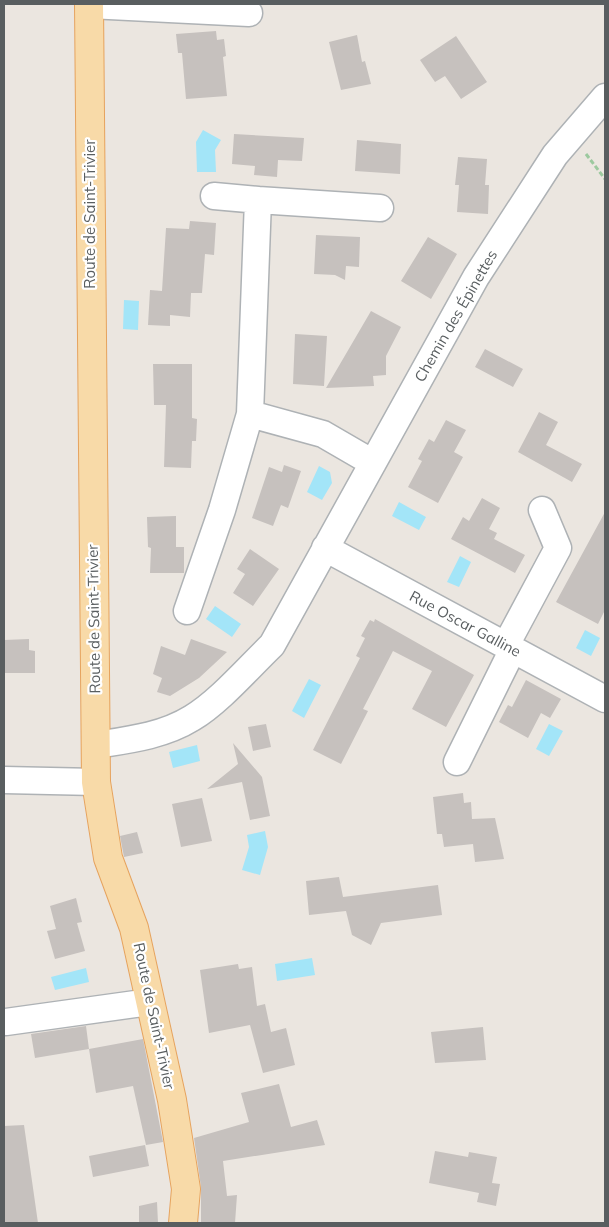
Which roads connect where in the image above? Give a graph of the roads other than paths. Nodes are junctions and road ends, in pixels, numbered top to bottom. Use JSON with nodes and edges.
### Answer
{"nodes":[{"id":1,"x":89,"y":4,"type":"edge"},
{"id":2,"x":249,"y":13,"type":"dead end"},
{"id":3,"x":605,"y":97,"type":"edge"},
{"id":4,"x":214,"y":196,"type":"dead end"},
{"id":5,"x":258,"y":200,"type":"junction"},
{"id":6,"x":380,"y":208,"type":"dead end"},
{"id":7,"x":250,"y":414,"type":"junction"},
{"id":8,"x":373,"y":463,"type":"junction"},
{"id":9,"x":542,"y":510,"type":"dead end"},
{"id":10,"x":325,"y":548,"type":"junction"},
{"id":11,"x":187,"y":611,"type":"dead end"},
{"id":12,"x":509,"y":647,"type":"junction"},
{"id":13,"x":605,"y":699,"type":"edge"},
{"id":14,"x":96,"y":745,"type":"junction"},
{"id":15,"x":457,"y":762,"type":"dead end"},
{"id":16,"x":4,"y":780,"type":"edge"},
{"id":17,"x":96,"y":782,"type":"junction"},
{"id":18,"x":150,"y":1002,"type":"junction"},
{"id":19,"x":6,"y":1022,"type":"dead end"},
{"id":20,"x":183,"y":1223,"type":"edge"}],
"edges":[{"from":1,"to":2,"type":"street"},
{"from":1,"to":14,"type":"main road","name":"Route de Saint-Trivier"},
{"from":3,"to":8,"type":"street","name":"Chemin des Épinettes"},
{"from":4,"to":5,"type":"street"},
{"from":5,"to":6,"type":"street"},
{"from":5,"to":7,"type":"street"},
{"from":7,"to":8,"type":"street"},
{"from":7,"to":11,"type":"street"},
{"from":8,"to":10,"type":"street","name":"Chemin des Épinettes"},
{"from":9,"to":12,"type":"street"},
{"from":10,"to":12,"type":"street","name":"Rue Oscar Galline"},
{"from":10,"to":14,"type":"street","name":"Chemin des Épinettes"},
{"from":12,"to":13,"type":"street","name":"Rue Oscar Galline"},
{"from":12,"to":15,"type":"street"},
{"from":14,"to":17,"type":"main road","name":"Route de Saint-Trivier"},
{"from":16,"to":17,"type":"street"},
{"from":17,"to":18,"type":"main road","name":"Route de Saint-Trivier"},
{"from":18,"to":19,"type":"street"},
{"from":18,"to":20,"type":"main road","name":"Route de Saint-Trivier"}]}
